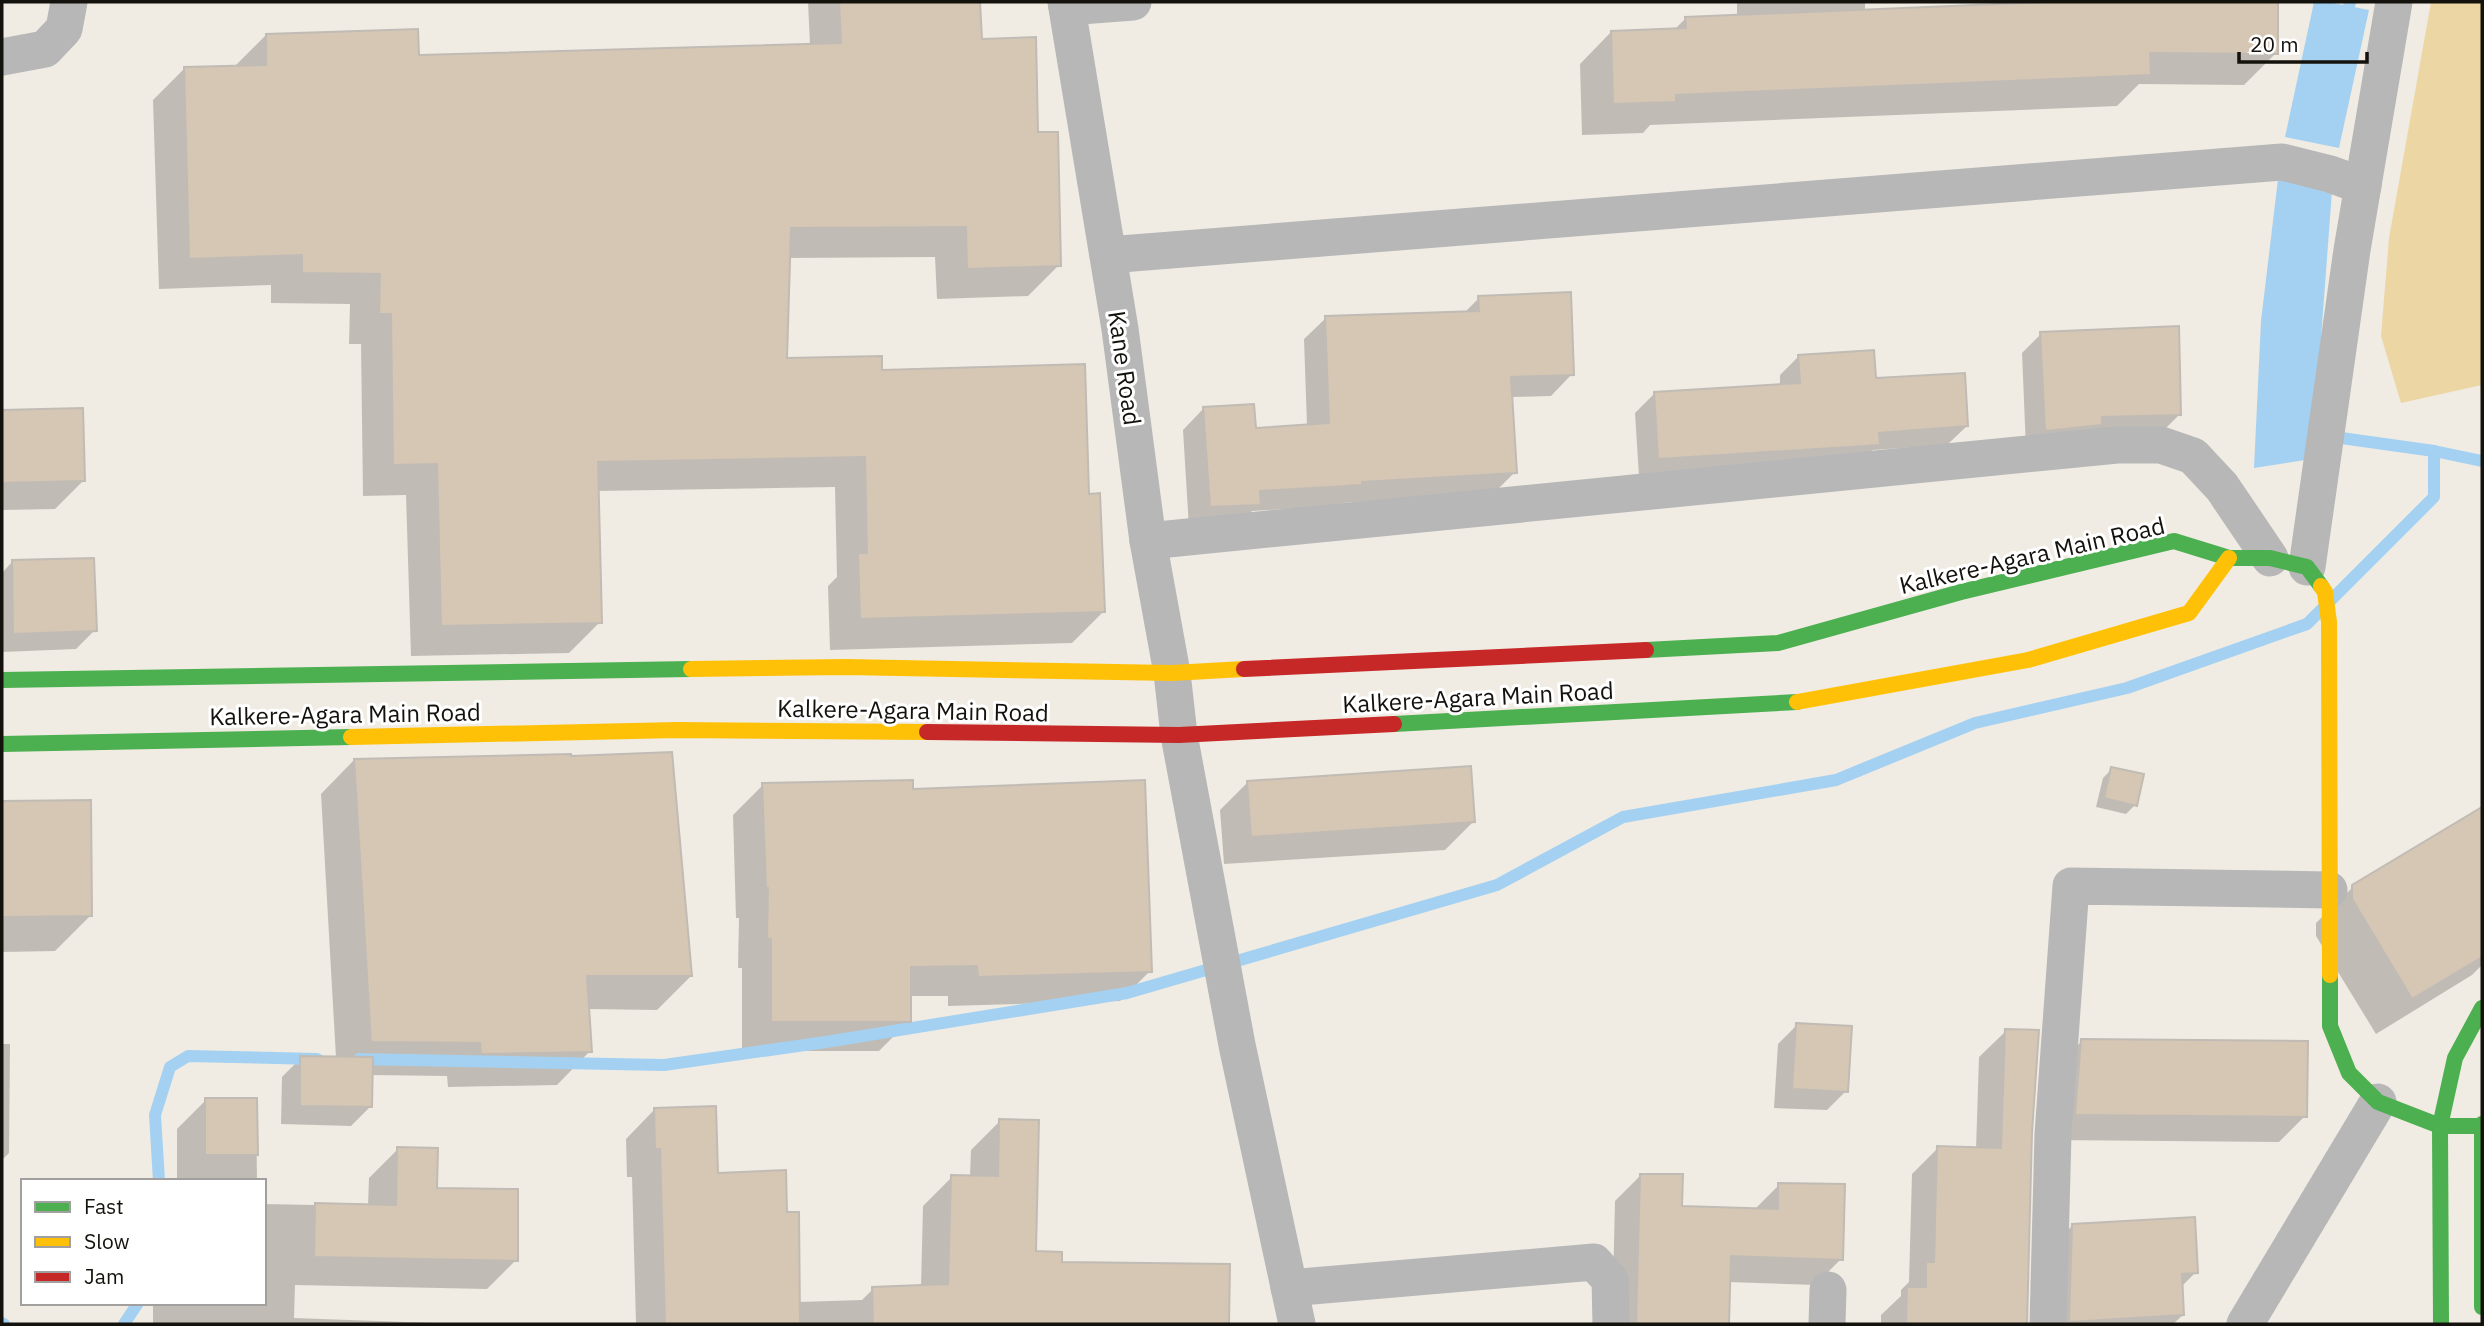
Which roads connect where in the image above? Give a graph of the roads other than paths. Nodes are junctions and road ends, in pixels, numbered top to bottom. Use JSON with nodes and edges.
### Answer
{"nodes":[{"id":1,"x":69,"y":2,"type":"edge"},
{"id":2,"x":1133,"y":2,"type":"edge"},
{"id":3,"x":2393,"y":2,"type":"edge"},
{"id":4,"x":1066,"y":5,"type":"edge"},
{"id":5,"x":2,"y":57,"type":"edge"},
{"id":6,"x":2347,"y":180,"type":"junction"},
{"id":7,"x":1108,"y":255,"type":"junction"},
{"id":8,"x":1148,"y":541,"type":"junction"},
{"id":9,"x":2229,"y":558,"type":"junction"},
{"id":10,"x":2270,"y":558,"type":"junction"},
{"id":11,"x":2316,"y":579,"type":"junction"},
{"id":12,"x":1172,"y":673,"type":"junction"},
{"id":13,"x":2,"y":680,"type":"edge"},
{"id":14,"x":1179,"y":735,"type":"junction"},
{"id":15,"x":2,"y":744,"type":"edge"},
{"id":16,"x":2329,"y":890,"type":"junction"},
{"id":17,"x":2482,"y":1008,"type":"edge"},
{"id":18,"x":2378,"y":1102,"type":"junction"},
{"id":19,"x":2482,"y":1125,"type":"edge"},
{"id":20,"x":2440,"y":1126,"type":"junction"},
{"id":21,"x":1289,"y":1288,"type":"junction"},
{"id":22,"x":2482,"y":1307,"type":"edge"},
{"id":23,"x":1297,"y":1324,"type":"edge"},
{"id":24,"x":1611,"y":1324,"type":"edge"},
{"id":25,"x":2048,"y":1324,"type":"edge"},
{"id":26,"x":2245,"y":1324,"type":"edge"},
{"id":27,"x":2441,"y":1324,"type":"edge"}],
"edges":[{"from":1,"to":5,"type":"street"},
{"from":2,"to":4,"type":"street"},
{"from":3,"to":6,"type":"street"},
{"from":4,"to":7,"type":"street","name":"Kane Road"},
{"from":6,"to":7,"type":"street"},
{"from":6,"to":11,"type":"street"},
{"from":7,"to":8,"type":"street","name":"Kane Road"},
{"from":8,"to":10,"type":"street"},
{"from":8,"to":12,"type":"street","name":"Kane Road"},
{"from":9,"to":10,"type":"street"},
{"from":9,"to":12,"type":"street","name":"Kalkere-Agara Main Road"},
{"from":9,"to":14,"type":"street","name":"Kalkere-Agara Main Road"},
{"from":10,"to":11,"type":"street"},
{"from":11,"to":16,"type":"street"},
{"from":12,"to":13,"type":"street","name":"Kalkere-Agara Main Road"},
{"from":12,"to":14,"type":"street","name":"Kane Road"},
{"from":14,"to":15,"type":"street","name":"Kalkere-Agara Main Road"},
{"from":14,"to":21,"type":"street","name":"Kane Road"},
{"from":16,"to":18,"type":"street"},
{"from":16,"to":25,"type":"street"},
{"from":17,"to":20,"type":"street"},
{"from":18,"to":20,"type":"street"},
{"from":18,"to":26,"type":"street"},
{"from":19,"to":20,"type":"street"},
{"from":19,"to":22,"type":"street"},
{"from":20,"to":27,"type":"street"},
{"from":21,"to":23,"type":"street","name":"Kane Road"},
{"from":21,"to":24,"type":"street"}]}
